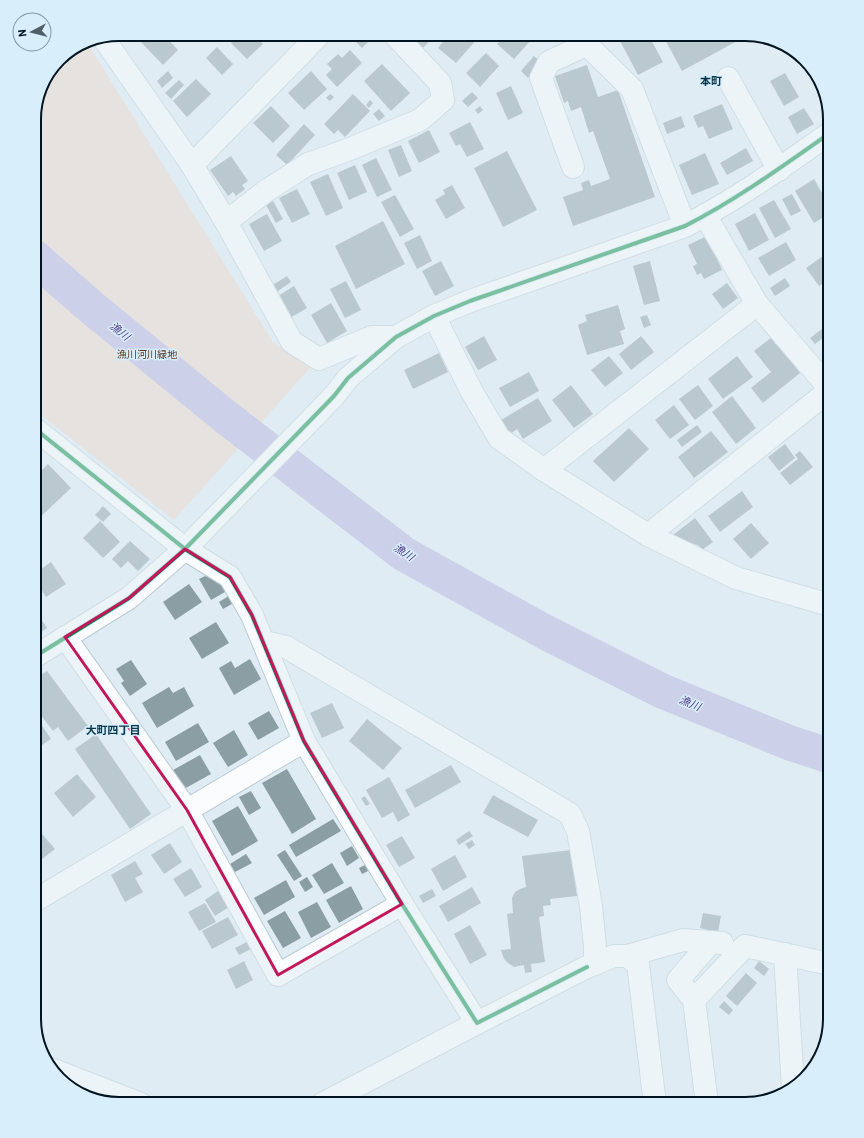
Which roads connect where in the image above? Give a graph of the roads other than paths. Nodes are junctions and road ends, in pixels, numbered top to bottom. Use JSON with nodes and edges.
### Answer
{"nodes":[{"id":1,"x":313,"y":41,"type":"edge"},
{"id":2,"x":401,"y":41,"type":"edge"},
{"id":3,"x":578,"y":41,"type":"edge"},
{"id":4,"x":583,"y":41,"type":"edge"},
{"id":5,"x":106,"y":43,"type":"edge"},
{"id":6,"x":728,"y":78,"type":"dead end"},
{"id":7,"x":823,"y":138,"type":"edge"},
{"id":8,"x":192,"y":166,"type":"junction"},
{"id":9,"x":572,"y":167,"type":"dead end"},
{"id":10,"x":779,"y":170,"type":"junction"},
{"id":11,"x":706,"y":215,"type":"junction"},
{"id":12,"x":226,"y":222,"type":"junction"},
{"id":13,"x":685,"y":226,"type":"junction"},
{"id":14,"x":757,"y":304,"type":"junction"},
{"id":15,"x":434,"y":316,"type":"junction"},
{"id":16,"x":396,"y":337,"type":"junction"},
{"id":17,"x":823,"y":381,"type":"edge"},
{"id":18,"x":823,"y":395,"type":"edge"},
{"id":19,"x":41,"y":434,"type":"edge"},
{"id":20,"x":544,"y":470,"type":"junction"},
{"id":21,"x":648,"y":535,"type":"junction"},
{"id":22,"x":185,"y":550,"type":"junction"},
{"id":23,"x":823,"y":603,"type":"edge"},
{"id":24,"x":65,"y":637,"type":"junction"},
{"id":25,"x":264,"y":642,"type":"junction"},
{"id":26,"x":41,"y":652,"type":"edge"},
{"id":27,"x":304,"y":741,"type":"junction"},
{"id":28,"x":187,"y":810,"type":"junction"},
{"id":29,"x":41,"y":897,"type":"edge"},
{"id":30,"x":402,"y":904,"type":"junction"},
{"id":31,"x":711,"y":942,"type":"junction"},
{"id":32,"x":745,"y":946,"type":"junction"},
{"id":33,"x":785,"y":954,"type":"junction"},
{"id":34,"x":627,"y":956,"type":"junction"},
{"id":35,"x":823,"y":962,"type":"edge"},
{"id":36,"x":591,"y":965,"type":"junction"},
{"id":37,"x":694,"y":1000,"type":"junction"},
{"id":38,"x":477,"y":1023,"type":"junction"},
{"id":39,"x":64,"y":1074,"type":"edge"},
{"id":40,"x":793,"y":1081,"type":"edge"},
{"id":41,"x":123,"y":1097,"type":"edge"},
{"id":42,"x":335,"y":1097,"type":"edge"},
{"id":43,"x":654,"y":1097,"type":"edge"},
{"id":44,"x":706,"y":1097,"type":"edge"}],
"edges":[{"from":1,"to":8,"type":"street"},
{"from":2,"to":12,"type":"street"},
{"from":3,"to":9,"type":"street"},
{"from":4,"to":13,"type":"street"},
{"from":5,"to":8,"type":"street"},
{"from":6,"to":10,"type":"street"},
{"from":7,"to":10,"type":"street"},
{"from":8,"to":12,"type":"street"},
{"from":10,"to":11,"type":"street"},
{"from":11,"to":13,"type":"street"},
{"from":11,"to":14,"type":"street"},
{"from":12,"to":16,"type":"street"},
{"from":13,"to":15,"type":"street"},
{"from":14,"to":17,"type":"street"},
{"from":14,"to":20,"type":"street"},
{"from":15,"to":16,"type":"street"},
{"from":15,"to":20,"type":"street"},
{"from":16,"to":22,"type":"street"},
{"from":18,"to":21,"type":"street"},
{"from":19,"to":22,"type":"street"},
{"from":20,"to":21,"type":"street"},
{"from":21,"to":23,"type":"street"},
{"from":22,"to":24,"type":"street"},
{"from":22,"to":25,"type":"street"},
{"from":24,"to":26,"type":"street"},
{"from":24,"to":28,"type":"street"},
{"from":25,"to":27,"type":"street"},
{"from":25,"to":36,"type":"street"},
{"from":27,"to":28,"type":"street"},
{"from":27,"to":30,"type":"street"},
{"from":28,"to":29,"type":"street"},
{"from":28,"to":30,"type":"street"},
{"from":30,"to":38,"type":"street"},
{"from":31,"to":32,"type":"street"},
{"from":31,"to":34,"type":"street"},
{"from":31,"to":37,"type":"street"},
{"from":32,"to":33,"type":"street"},
{"from":32,"to":37,"type":"street"},
{"from":33,"to":35,"type":"street"},
{"from":33,"to":40,"type":"street"},
{"from":34,"to":36,"type":"street"},
{"from":34,"to":43,"type":"street"},
{"from":36,"to":38,"type":"street"},
{"from":37,"to":44,"type":"street"},
{"from":38,"to":42,"type":"street"},
{"from":39,"to":41,"type":"street"}]}
